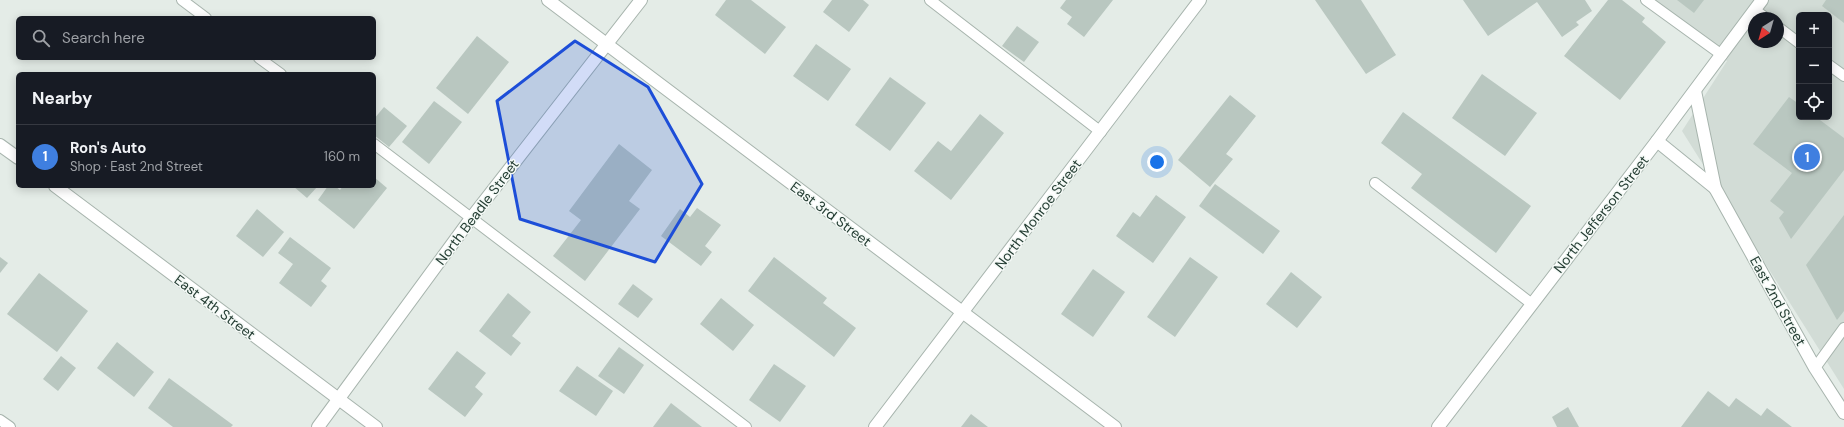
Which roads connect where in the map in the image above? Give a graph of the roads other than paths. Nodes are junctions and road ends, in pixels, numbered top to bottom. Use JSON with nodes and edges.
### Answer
{"nodes":[{"id":1,"x":182,"y":0,"type":"edge"},
{"id":2,"x":548,"y":0,"type":"edge"},
{"id":3,"x":641,"y":0,"type":"edge"},
{"id":4,"x":930,"y":0,"type":"edge"},
{"id":5,"x":1200,"y":0,"type":"edge"},
{"id":6,"x":1646,"y":0,"type":"edge"},
{"id":7,"x":1762,"y":0,"type":"edge"},
{"id":8,"x":1755,"y":10,"type":"junction"},
{"id":9,"x":1758,"y":12,"type":"edge"},
{"id":10,"x":203,"y":16,"type":"edge"},
{"id":11,"x":1784,"y":32,"type":"edge"},
{"id":12,"x":1796,"y":41,"type":"edge"},
{"id":13,"x":607,"y":45,"type":"junction"},
{"id":14,"x":1722,"y":55,"type":"junction"},
{"id":15,"x":262,"y":60,"type":"edge"},
{"id":16,"x":1832,"y":67,"type":"edge"},
{"id":17,"x":277,"y":72,"type":"edge"},
{"id":18,"x":1844,"y":76,"type":"edge"},
{"id":19,"x":1695,"y":91,"type":"junction"},
{"id":20,"x":1101,"y":132,"type":"junction"},
{"id":21,"x":1657,"y":141,"type":"junction"},
{"id":22,"x":0,"y":145,"type":"edge"},
{"id":23,"x":376,"y":145,"type":"edge"},
{"id":24,"x":16,"y":157,"type":"edge"},
{"id":25,"x":1375,"y":183,"type":"dead end"},
{"id":26,"x":58,"y":188,"type":"edge"},
{"id":27,"x":1715,"y":188,"type":"junction"},
{"id":28,"x":472,"y":217,"type":"junction"},
{"id":29,"x":1532,"y":304,"type":"junction"},
{"id":30,"x":962,"y":313,"type":"junction"},
{"id":31,"x":1844,"y":328,"type":"edge"},
{"id":32,"x":1815,"y":368,"type":"junction"},
{"id":33,"x":339,"y":400,"type":"junction"},
{"id":34,"x":1844,"y":413,"type":"edge"},
{"id":35,"x":0,"y":420,"type":"edge"},
{"id":36,"x":10,"y":427,"type":"edge"},
{"id":37,"x":318,"y":427,"type":"edge"},
{"id":38,"x":376,"y":427,"type":"edge"},
{"id":39,"x":746,"y":427,"type":"edge"},
{"id":40,"x":875,"y":427,"type":"edge"},
{"id":41,"x":1115,"y":427,"type":"edge"},
{"id":42,"x":1438,"y":427,"type":"edge"}],
"edges":[{"from":1,"to":10,"type":"lane"},
{"from":2,"to":13,"type":"street","name":"East 3rd Street"},
{"from":3,"to":13,"type":"street","name":"North Beadle Street"},
{"from":4,"to":20,"type":"lane"},
{"from":5,"to":20,"type":"street","name":"North Monroe Street"},
{"from":6,"to":14,"type":"lane"},
{"from":7,"to":8,"type":"street","name":"North Jefferson Street"},
{"from":8,"to":9,"type":"lane"},
{"from":8,"to":14,"type":"street","name":"North Jefferson Street"},
{"from":11,"to":12,"type":"lane"},
{"from":13,"to":28,"type":"street","name":"North Beadle Street"},
{"from":13,"to":30,"type":"street","name":"East 3rd Street"},
{"from":14,"to":19,"type":"street","name":"North Jefferson Street"},
{"from":15,"to":17,"type":"lane"},
{"from":16,"to":18,"type":"lane"},
{"from":19,"to":21,"type":"street","name":"North Jefferson Street"},
{"from":19,"to":27,"type":"street"},
{"from":20,"to":30,"type":"street","name":"North Monroe Street"},
{"from":21,"to":27,"type":"street"},
{"from":21,"to":29,"type":"street","name":"North Jefferson Street"},
{"from":22,"to":24,"type":"street"},
{"from":23,"to":28,"type":"lane"},
{"from":25,"to":29,"type":"lane"},
{"from":26,"to":33,"type":"street","name":"East 4th Street"},
{"from":27,"to":32,"type":"street","name":"East 2nd Street"},
{"from":28,"to":33,"type":"street","name":"North Beadle Street"},
{"from":28,"to":39,"type":"lane"},
{"from":29,"to":42,"type":"street","name":"North Jefferson Street"},
{"from":30,"to":40,"type":"street","name":"North Monroe Street"},
{"from":30,"to":41,"type":"street","name":"East 3rd Street"},
{"from":31,"to":32,"type":"lane"},
{"from":32,"to":34,"type":"street","name":"East 2nd Street"},
{"from":33,"to":37,"type":"street","name":"North Beadle Street"},
{"from":33,"to":38,"type":"street","name":"East 4th Street"},
{"from":35,"to":36,"type":"lane"}]}
